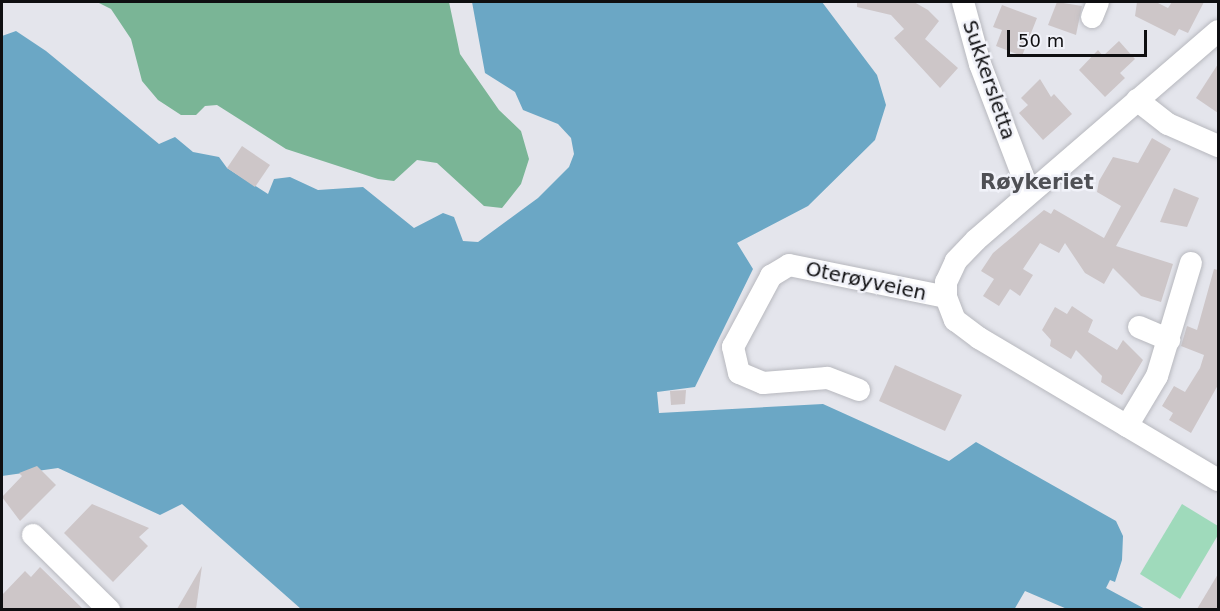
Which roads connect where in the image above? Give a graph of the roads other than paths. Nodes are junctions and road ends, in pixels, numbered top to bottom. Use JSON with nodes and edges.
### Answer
{"nodes":[{"id":1,"x":963,"y":2,"type":"edge"},
{"id":2,"x":1218,"y":31,"type":"edge"},
{"id":3,"x":1137,"y":100,"type":"junction"},
{"id":4,"x":1218,"y":146,"type":"edge"},
{"id":5,"x":1029,"y":192,"type":"junction"},
{"id":6,"x":1191,"y":263,"type":"dead end"},
{"id":7,"x":946,"y":297,"type":"junction"},
{"id":8,"x":1139,"y":327,"type":"dead end"},
{"id":9,"x":1169,"y":340,"type":"junction"},
{"id":10,"x":859,"y":390,"type":"dead end"},
{"id":11,"x":1126,"y":426,"type":"junction"},
{"id":12,"x":1218,"y":480,"type":"edge"},
{"id":13,"x":33,"y":535,"type":"dead end"},
{"id":14,"x":109,"y":609,"type":"edge"}],
"edges":[{"from":1,"to":5,"type":"street","name":"Sukkersletta"},
{"from":2,"to":3,"type":"street","name":"Oterøyveien"},
{"from":3,"to":4,"type":"street"},
{"from":3,"to":5,"type":"street","name":"Oterøyveien"},
{"from":5,"to":7,"type":"street","name":"Oterøyveien"},
{"from":6,"to":9,"type":"street"},
{"from":7,"to":10,"type":"street","name":"Oterøyveien"},
{"from":7,"to":11,"type":"street","name":"Oterøyveien"},
{"from":8,"to":9,"type":"street"},
{"from":9,"to":11,"type":"street"},
{"from":11,"to":12,"type":"street","name":"Oterøyveien"},
{"from":13,"to":14,"type":"street"}]}
